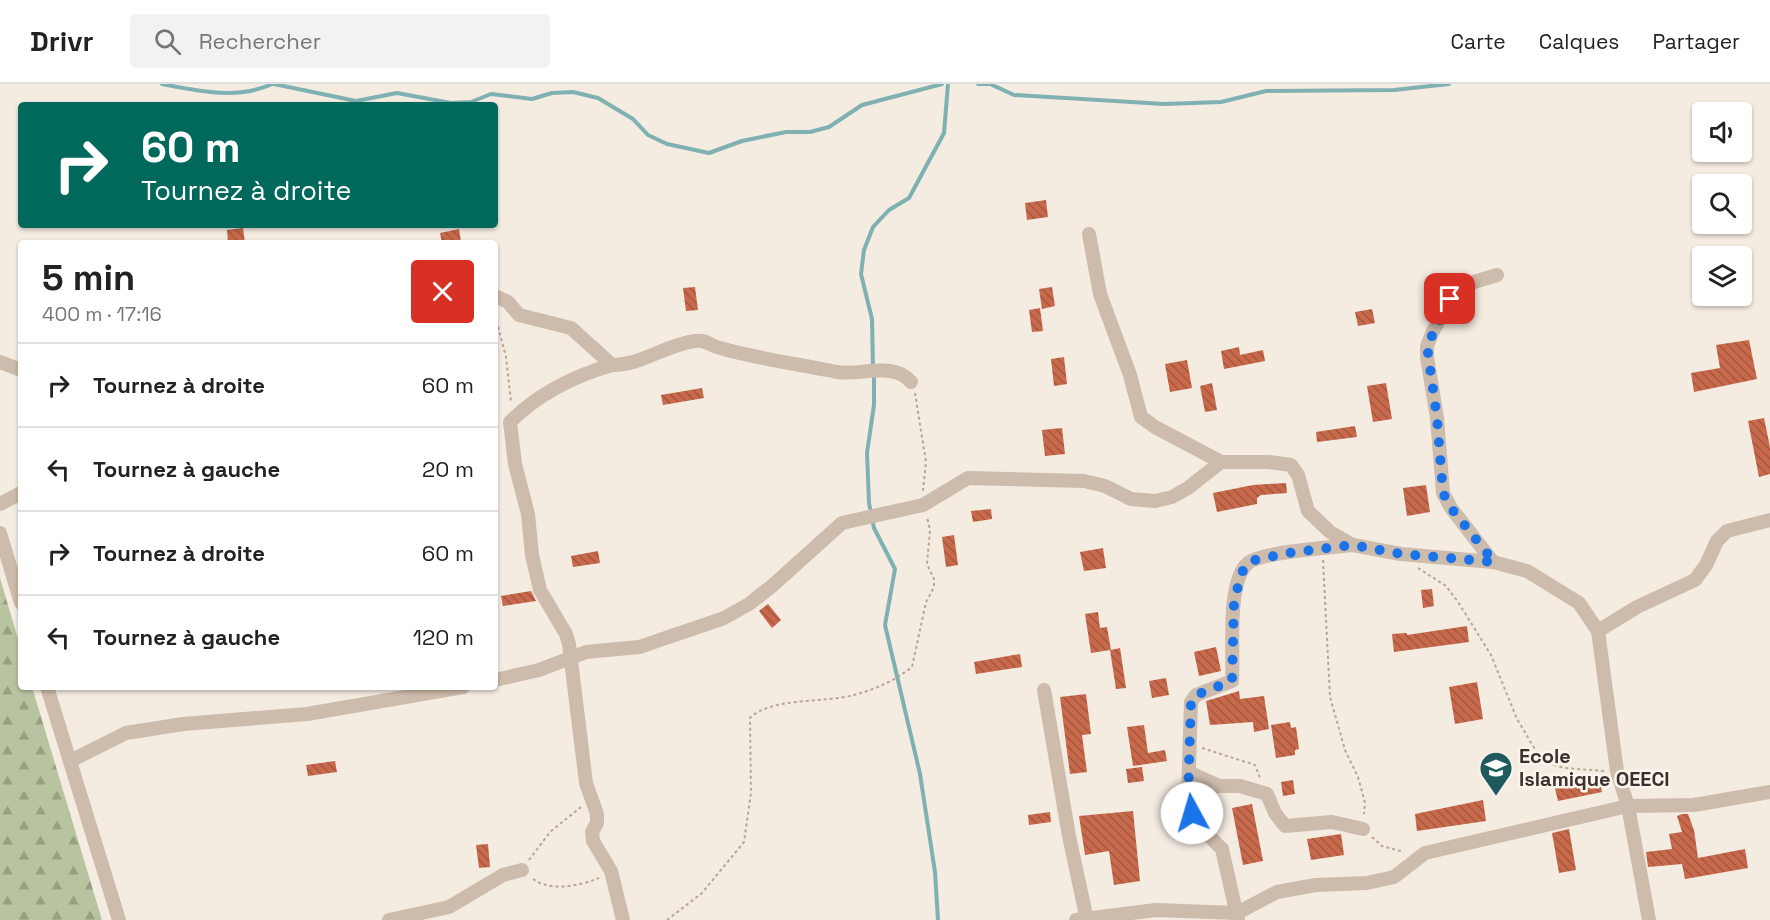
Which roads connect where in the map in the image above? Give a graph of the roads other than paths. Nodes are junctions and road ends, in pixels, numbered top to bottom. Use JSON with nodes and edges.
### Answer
{"nodes":[{"id":1,"x":1089,"y":234,"type":"dead end"},
{"id":2,"x":1497,"y":276,"type":"dead end"},
{"id":3,"x":498,"y":298,"type":"edge"},
{"id":4,"x":0,"y":362,"type":"edge"},
{"id":5,"x":612,"y":365,"type":"junction"},
{"id":6,"x":18,"y":369,"type":"edge"},
{"id":7,"x":911,"y":382,"type":"road end"},
{"id":8,"x":1221,"y":462,"type":"junction"},
{"id":9,"x":18,"y":495,"type":"edge"},
{"id":10,"x":0,"y":504,"type":"edge"},
{"id":11,"x":1770,"y":520,"type":"edge"},
{"id":12,"x":0,"y":533,"type":"edge"},
{"id":13,"x":1353,"y":545,"type":"junction"},
{"id":14,"x":1494,"y":562,"type":"junction"},
{"id":15,"x":18,"y":593,"type":"edge"},
{"id":16,"x":1598,"y":631,"type":"junction"},
{"id":17,"x":570,"y":656,"type":"junction"},
{"id":18,"x":498,"y":679,"type":"edge"},
{"id":19,"x":48,"y":690,"type":"edge"},
{"id":20,"x":446,"y":690,"type":"edge"},
{"id":21,"x":1044,"y":690,"type":"dead end"},
{"id":22,"x":70,"y":761,"type":"junction"},
{"id":23,"x":1190,"y":773,"type":"junction"},
{"id":24,"x":1770,"y":792,"type":"edge"},
{"id":25,"x":1628,"y":806,"type":"junction"},
{"id":26,"x":1363,"y":830,"type":"road end"},
{"id":27,"x":522,"y":870,"type":"road end"},
{"id":28,"x":1238,"y":916,"type":"edge"},
{"id":29,"x":1083,"y":919,"type":"edge"},
{"id":30,"x":119,"y":920,"type":"edge"},
{"id":31,"x":389,"y":920,"type":"edge"},
{"id":32,"x":623,"y":920,"type":"edge"},
{"id":33,"x":1649,"y":920,"type":"edge"}],
"edges":[{"from":1,"to":8,"type":"street"},
{"from":2,"to":14,"type":"street"},
{"from":3,"to":5,"type":"street"},
{"from":4,"to":6,"type":"street"},
{"from":5,"to":7,"type":"street"},
{"from":5,"to":17,"type":"street"},
{"from":8,"to":13,"type":"street"},
{"from":8,"to":17,"type":"street"},
{"from":9,"to":10,"type":"street"},
{"from":11,"to":16,"type":"street"},
{"from":12,"to":15,"type":"street"},
{"from":13,"to":14,"type":"street"},
{"from":13,"to":23,"type":"street"},
{"from":14,"to":16,"type":"street"},
{"from":16,"to":25,"type":"street"},
{"from":17,"to":18,"type":"street"},
{"from":17,"to":32,"type":"street"},
{"from":19,"to":22,"type":"street"},
{"from":20,"to":22,"type":"street"},
{"from":21,"to":29,"type":"street"},
{"from":22,"to":30,"type":"street"},
{"from":23,"to":26,"type":"street"},
{"from":23,"to":28,"type":"street"},
{"from":24,"to":25,"type":"street"},
{"from":25,"to":28,"type":"street"},
{"from":25,"to":33,"type":"street"},
{"from":27,"to":31,"type":"street"},
{"from":28,"to":29,"type":"street"}]}
